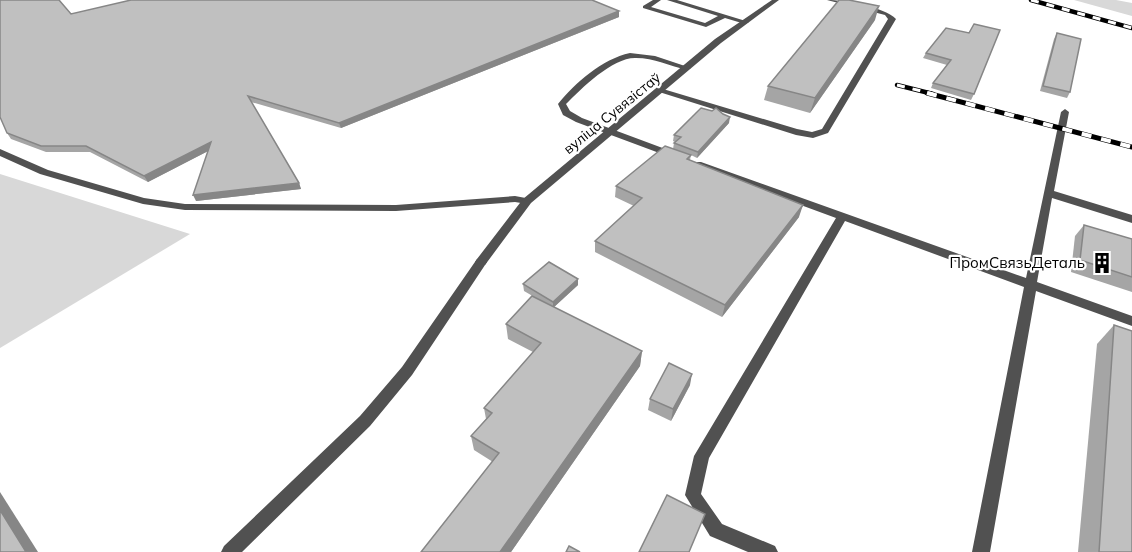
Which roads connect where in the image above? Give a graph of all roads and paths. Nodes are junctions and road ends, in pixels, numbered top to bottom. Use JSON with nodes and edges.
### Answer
{"nodes":[{"id":1,"x":658,"y":0,"type":"edge"},
{"id":2,"x":669,"y":0,"type":"edge"},
{"id":3,"x":776,"y":0,"type":"edge"},
{"id":4,"x":830,"y":0,"type":"edge"},
{"id":5,"x":725,"y":16,"type":"junction"},
{"id":6,"x":745,"y":22,"type":"junction"},
{"id":7,"x":687,"y":68,"type":"junction"},
{"id":8,"x":660,"y":91,"type":"junction"},
{"id":9,"x":1065,"y":112,"type":"dead end"},
{"id":10,"x":610,"y":132,"type":"junction"},
{"id":11,"x":0,"y":152,"type":"edge"},
{"id":12,"x":1048,"y":193,"type":"junction"},
{"id":13,"x":527,"y":201,"type":"junction"},
{"id":14,"x":843,"y":216,"type":"junction"},
{"id":15,"x":1132,"y":219,"type":"edge"},
{"id":16,"x":1030,"y":284,"type":"junction"},
{"id":17,"x":1132,"y":321,"type":"edge"},
{"id":18,"x":230,"y":552,"type":"edge"},
{"id":19,"x":769,"y":552,"type":"edge"},
{"id":20,"x":981,"y":552,"type":"edge"}],
"edges":[{"from":1,"to":5,"type":"street"},
{"from":2,"to":5,"type":"street"},
{"from":3,"to":6,"type":"street","name":"вуліца Сувязістаў"},
{"from":4,"to":8,"type":"street"},
{"from":5,"to":6,"type":"street"},
{"from":6,"to":7,"type":"street","name":"вуліца Сувязістаў"},
{"from":7,"to":8,"type":"street","name":"вуліца Сувязістаў"},
{"from":7,"to":10,"type":"street"},
{"from":8,"to":10,"type":"street","name":"вуліца Сувязістаў"},
{"from":9,"to":12,"type":"street"},
{"from":10,"to":13,"type":"street","name":"вуліца Сувязістаў"},
{"from":10,"to":14,"type":"street"},
{"from":11,"to":13,"type":"street"},
{"from":12,"to":15,"type":"street"},
{"from":12,"to":16,"type":"street"},
{"from":13,"to":18,"type":"street","name":"вуліца Сувязістаў"},
{"from":14,"to":16,"type":"street"},
{"from":14,"to":19,"type":"street"},
{"from":16,"to":17,"type":"street"},
{"from":16,"to":20,"type":"street"}]}
